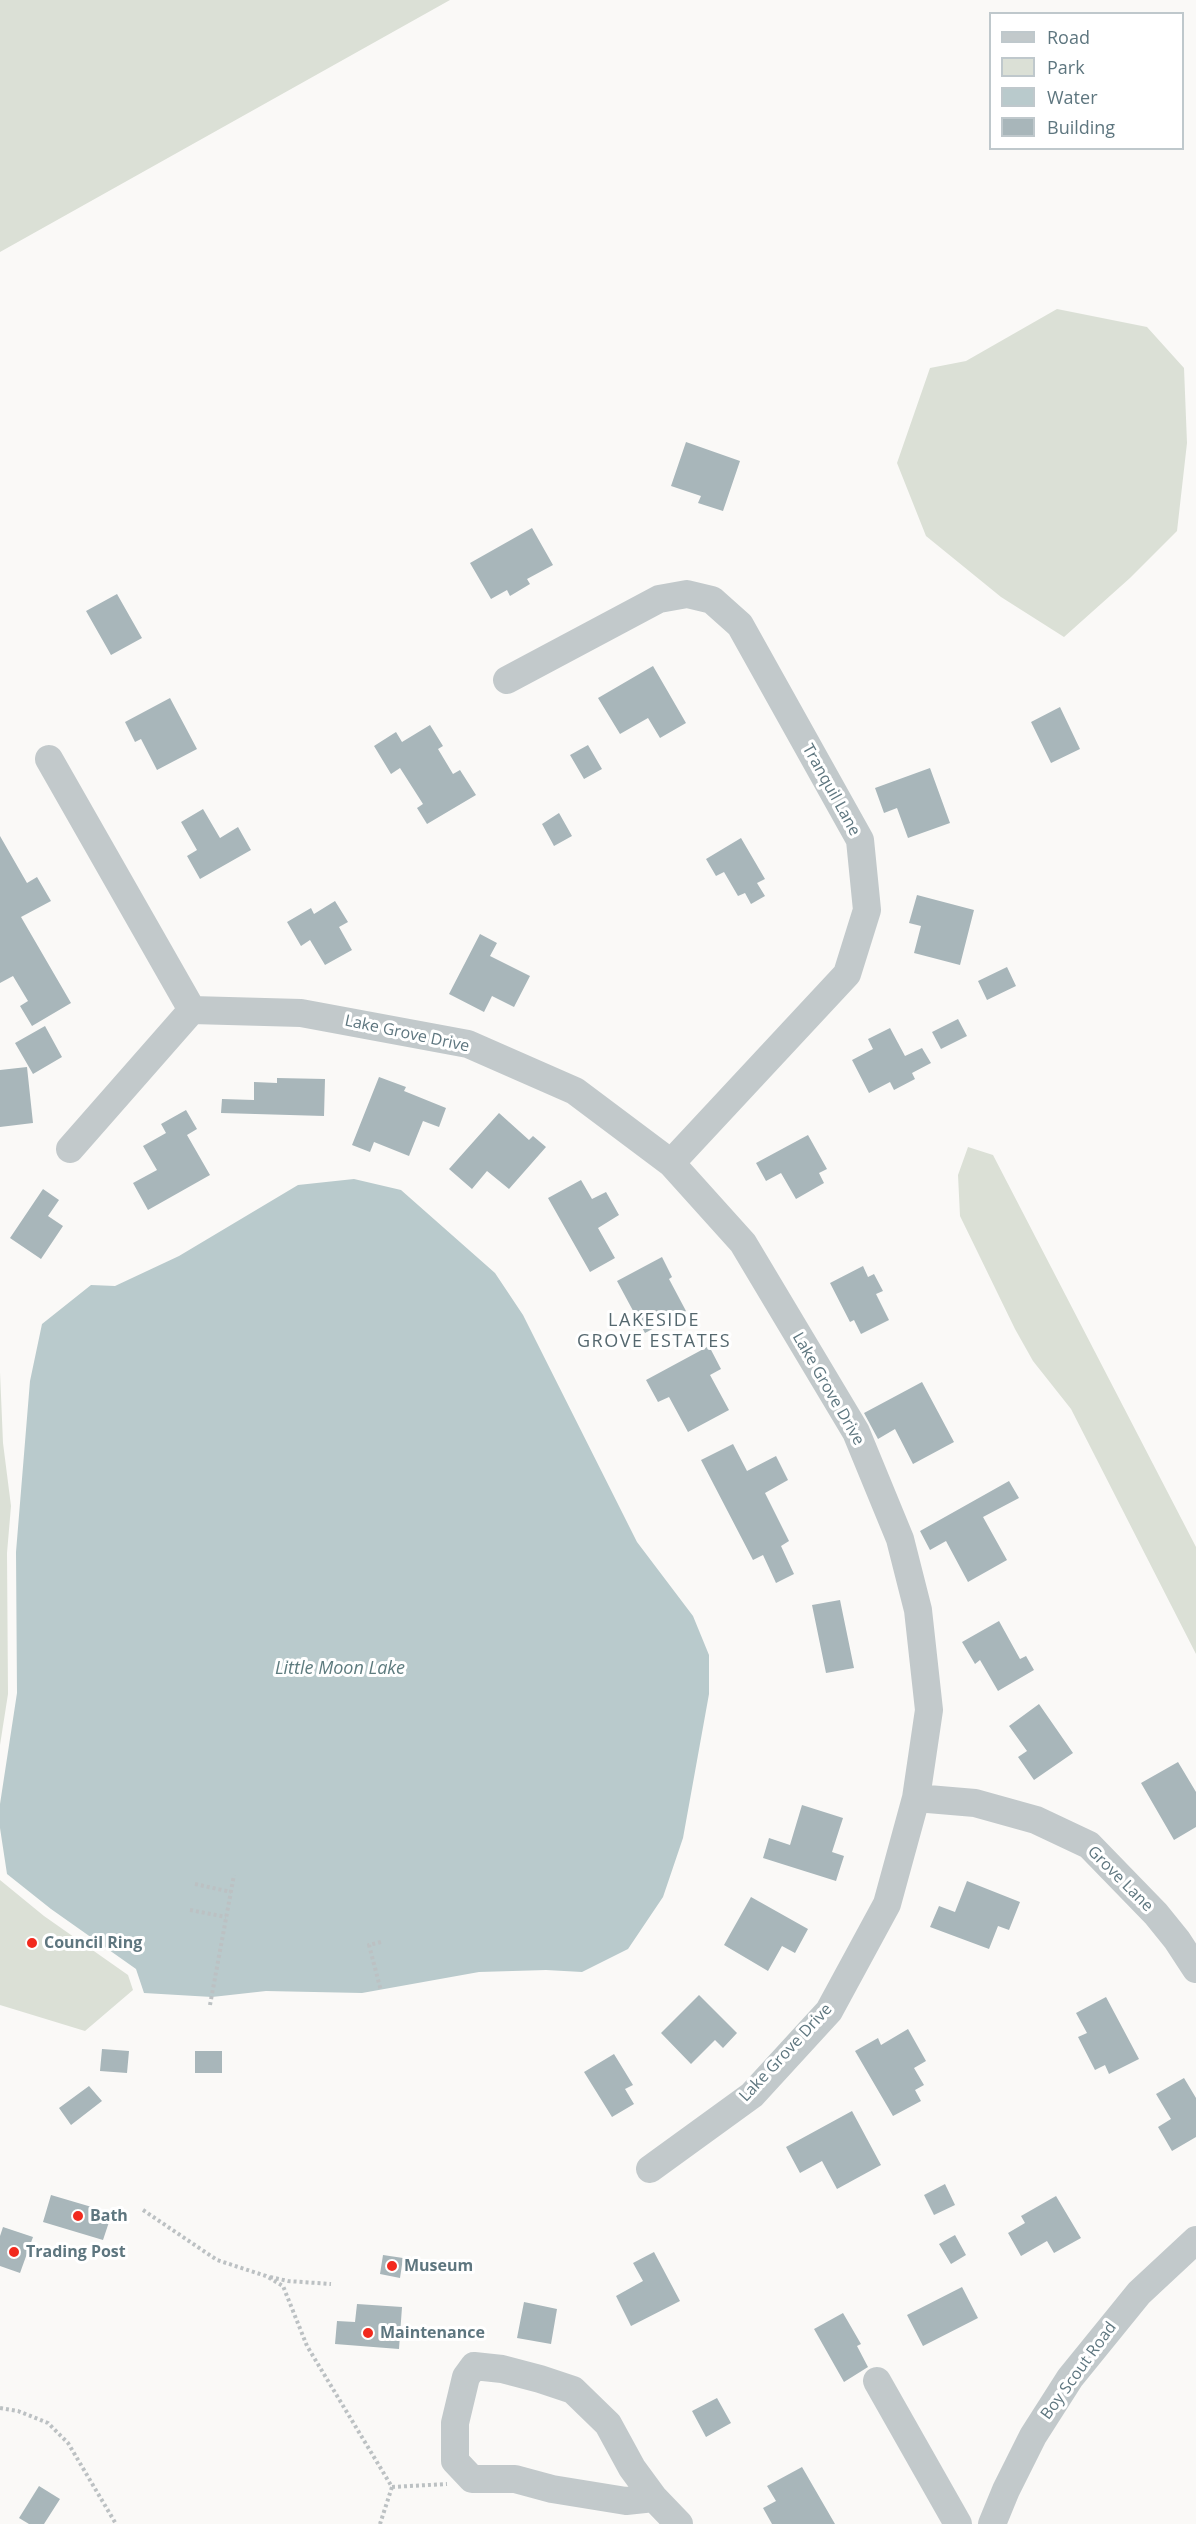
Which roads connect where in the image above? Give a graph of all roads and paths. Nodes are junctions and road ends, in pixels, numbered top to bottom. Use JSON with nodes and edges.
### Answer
{"nodes":[{"id":1,"x":507,"y":680,"type":"dead end"},
{"id":2,"x":49,"y":759,"type":"dead end"},
{"id":3,"x":192,"y":1010,"type":"junction"},
{"id":4,"x":70,"y":1149,"type":"dead end"},
{"id":5,"x":671,"y":1163,"type":"junction"},
{"id":6,"x":916,"y":1798,"type":"junction"},
{"id":7,"x":234,"y":1875,"type":"dead end"},
{"id":8,"x":195,"y":1884,"type":"dead end"},
{"id":9,"x":231,"y":1892,"type":"junction"},
{"id":10,"x":190,"y":1910,"type":"dead end"},
{"id":11,"x":226,"y":1917,"type":"junction"},
{"id":12,"x":381,"y":1942,"type":"dead end"},
{"id":13,"x":1196,"y":1970,"type":"edge"},
{"id":14,"x":381,"y":1991,"type":"dead end"},
{"id":15,"x":210,"y":2005,"type":"dead end"},
{"id":16,"x":650,"y":2169,"type":"dead end"},
{"id":17,"x":144,"y":2210,"type":"dead end"},
{"id":18,"x":1196,"y":2240,"type":"edge"},
{"id":19,"x":266,"y":2276,"type":"junction"},
{"id":20,"x":331,"y":2284,"type":"dead end"},
{"id":21,"x":878,"y":2381,"type":"dead end"},
{"id":22,"x":0,"y":2408,"type":"edge"},
{"id":23,"x":472,"y":2480,"type":"junction"},
{"id":24,"x":392,"y":2487,"type":"junction"},
{"id":25,"x":654,"y":2498,"type":"junction"},
{"id":26,"x":116,"y":2524,"type":"edge"},
{"id":27,"x":380,"y":2524,"type":"edge"},
{"id":28,"x":679,"y":2524,"type":"edge"},
{"id":29,"x":958,"y":2524,"type":"edge"},
{"id":30,"x":992,"y":2524,"type":"edge"}],
"edges":[{"from":1,"to":5,"type":"street","name":"Tranquil Lane"},
{"from":2,"to":3,"type":"street"},
{"from":3,"to":4,"type":"street"},
{"from":3,"to":5,"type":"street","name":"Lake Grove Drive"},
{"from":5,"to":6,"type":"street","name":"Lake Grove Drive"},
{"from":6,"to":13,"type":"street","name":"Grove Lane"},
{"from":6,"to":16,"type":"street","name":"Lake Grove Drive"},
{"from":7,"to":9,"type":"path"},
{"from":8,"to":9,"type":"path"},
{"from":9,"to":11,"type":"path"},
{"from":10,"to":11,"type":"path"},
{"from":11,"to":15,"type":"path"},
{"from":12,"to":14,"type":"path"},
{"from":17,"to":19,"type":"path"},
{"from":18,"to":30,"type":"street","name":"Boy Scout Road"},
{"from":19,"to":20,"type":"path"},
{"from":19,"to":24,"type":"path"},
{"from":21,"to":29,"type":"street"},
{"from":22,"to":26,"type":"path"},
{"from":23,"to":24,"type":"path"},
{"from":23,"to":25,"type":"street"},
{"from":23,"to":25,"type":"street"},
{"from":24,"to":27,"type":"path"},
{"from":25,"to":28,"type":"street"}]}
